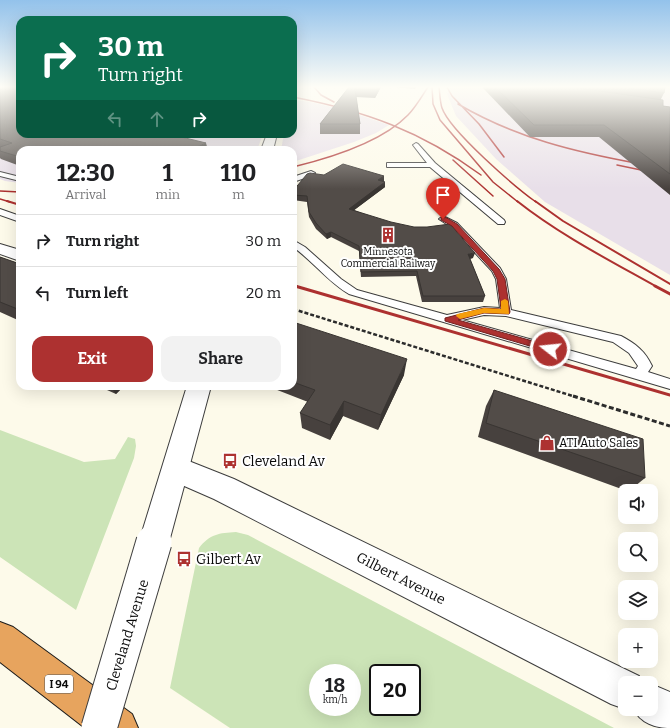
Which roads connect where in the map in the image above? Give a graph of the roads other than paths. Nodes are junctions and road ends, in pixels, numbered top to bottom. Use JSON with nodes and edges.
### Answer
{"nodes":[{"id":1,"x":416,"y":145,"type":"dead end"},
{"id":2,"x":390,"y":165,"type":"dead end"},
{"id":3,"x":432,"y":165,"type":"junction"},
{"id":4,"x":0,"y":174,"type":"edge"},
{"id":5,"x":311,"y":174,"type":"edge"},
{"id":6,"x":16,"y":179,"type":"edge"},
{"id":7,"x":297,"y":179,"type":"edge"},
{"id":8,"x":0,"y":212,"type":"edge"},
{"id":9,"x":16,"y":218,"type":"edge"},
{"id":10,"x":443,"y":219,"type":"dead end"},
{"id":11,"x":501,"y":222,"type":"dead end"},
{"id":12,"x":297,"y":246,"type":"edge"},
{"id":13,"x":0,"y":249,"type":"edge"},
{"id":14,"x":16,"y":255,"type":"edge"},
{"id":15,"x":506,"y":312,"type":"junction"},
{"id":16,"x":448,"y":320,"type":"junction"},
{"id":17,"x":639,"y":375,"type":"junction"},
{"id":18,"x":670,"y":384,"type":"edge"},
{"id":19,"x":197,"y":390,"type":"edge"},
{"id":20,"x":176,"y":469,"type":"junction"},
{"id":21,"x":0,"y":640,"type":"edge"},
{"id":22,"x":618,"y":686,"type":"edge"},
{"id":23,"x":658,"y":707,"type":"edge"},
{"id":24,"x":670,"y":713,"type":"edge"},
{"id":25,"x":99,"y":728,"type":"edge"},
{"id":26,"x":118,"y":728,"type":"edge"}],
"edges":[{"from":1,"to":3,"type":"lane"},
{"from":2,"to":3,"type":"lane"},
{"from":3,"to":11,"type":"lane"},
{"from":4,"to":6,"type":"lane"},
{"from":5,"to":7,"type":"lane"},
{"from":8,"to":9,"type":"lane"},
{"from":10,"to":15,"type":"lane"},
{"from":12,"to":16,"type":"lane"},
{"from":13,"to":14,"type":"street"},
{"from":15,"to":16,"type":"lane"},
{"from":15,"to":17,"type":"lane"},
{"from":16,"to":17,"type":"lane"},
{"from":17,"to":18,"type":"lane"},
{"from":19,"to":20,"type":"street","name":"Cleveland Avenue"},
{"from":20,"to":22,"type":"street","name":"Gilbert Avenue"},
{"from":20,"to":25,"type":"street","name":"Cleveland Avenue","bridge":true},
{"from":21,"to":26,"type":"highway","number":"I 94"},
{"from":23,"to":24,"type":"street"}]}
